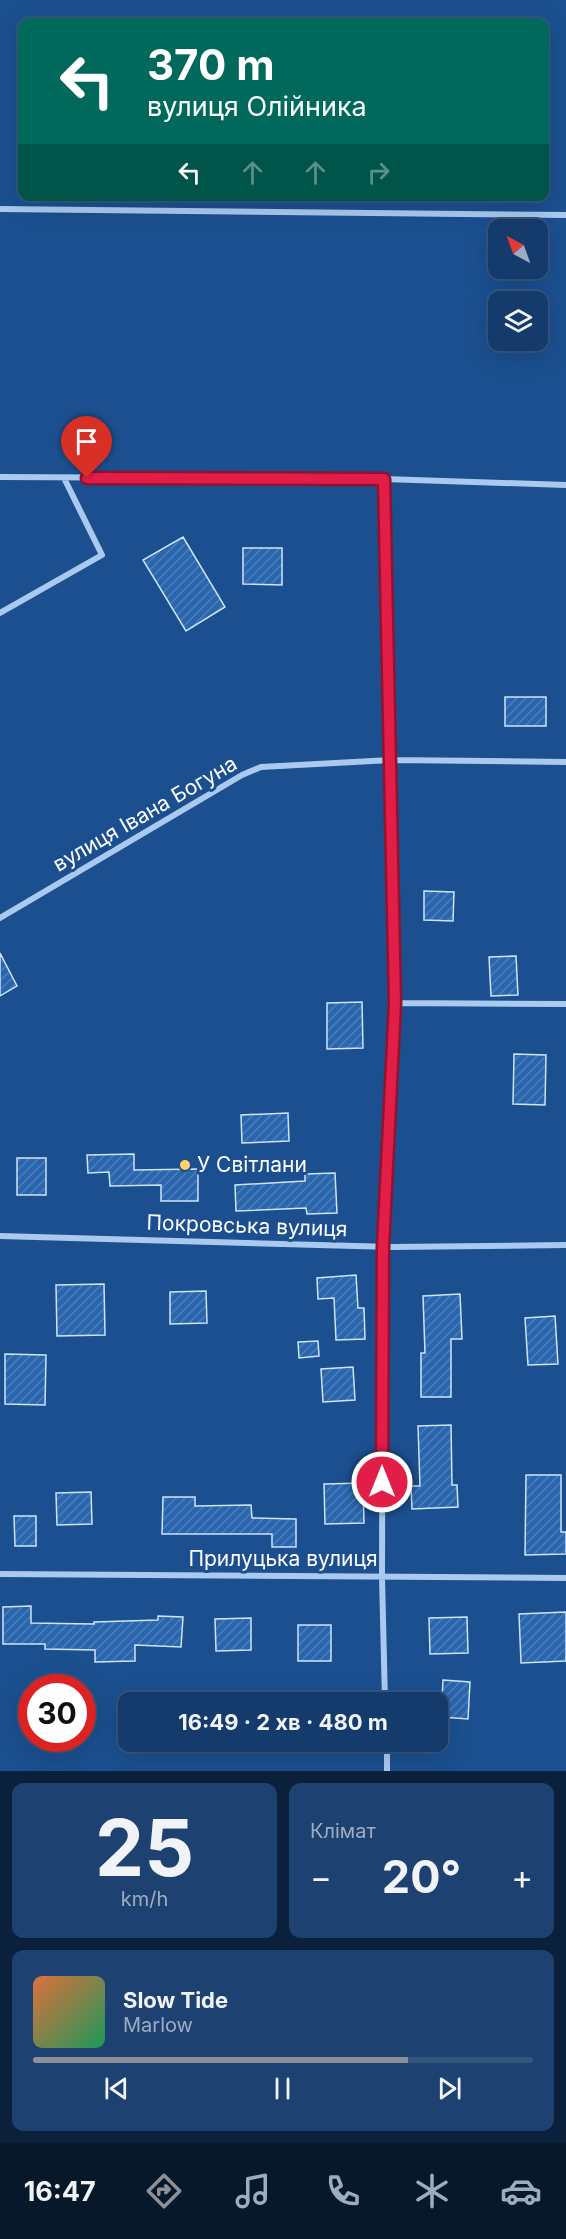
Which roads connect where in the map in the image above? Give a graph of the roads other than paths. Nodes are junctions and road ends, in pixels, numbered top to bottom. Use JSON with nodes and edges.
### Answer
{"nodes":[{"id":1,"x":0,"y":209,"type":"edge"},
{"id":2,"x":566,"y":215,"type":"edge"},
{"id":3,"x":0,"y":477,"type":"edge"},
{"id":4,"x":64,"y":478,"type":"junction"},
{"id":5,"x":384,"y":479,"type":"junction"},
{"id":6,"x":566,"y":485,"type":"edge"},
{"id":7,"x":0,"y":613,"type":"edge"},
{"id":8,"x":391,"y":760,"type":"junction"},
{"id":9,"x":566,"y":762,"type":"edge"},
{"id":10,"x":0,"y":918,"type":"edge"},
{"id":11,"x":395,"y":1003,"type":"junction"},
{"id":12,"x":566,"y":1004,"type":"edge"},
{"id":13,"x":0,"y":1236,"type":"edge"},
{"id":14,"x":566,"y":1245,"type":"edge"},
{"id":15,"x":383,"y":1247,"type":"junction"},
{"id":16,"x":0,"y":1574,"type":"edge"},
{"id":17,"x":382,"y":1577,"type":"junction"},
{"id":18,"x":566,"y":1578,"type":"edge"},
{"id":19,"x":385,"y":1692,"type":"edge"},
{"id":20,"x":387,"y":1752,"type":"edge"},
{"id":21,"x":387,"y":1771,"type":"edge"}],
"edges":[{"from":1,"to":2,"type":"street"},
{"from":3,"to":4,"type":"street"},
{"from":4,"to":5,"type":"street"},
{"from":4,"to":7,"type":"street"},
{"from":5,"to":6,"type":"street"},
{"from":5,"to":8,"type":"street"},
{"from":8,"to":9,"type":"street","name":"вулиця Івана Богуна"},
{"from":8,"to":10,"type":"street","name":"вулиця Івана Богуна"},
{"from":8,"to":11,"type":"street"},
{"from":11,"to":12,"type":"street"},
{"from":11,"to":15,"type":"street"},
{"from":13,"to":15,"type":"street","name":"Покровська вулиця"},
{"from":14,"to":15,"type":"street","name":"Покровська вулиця"},
{"from":15,"to":17,"type":"street"},
{"from":16,"to":17,"type":"street","name":"Прилуцька вулиця"},
{"from":17,"to":18,"type":"street","name":"Прилуцька вулиця"},
{"from":17,"to":19,"type":"street"},
{"from":20,"to":21,"type":"street"}]}
